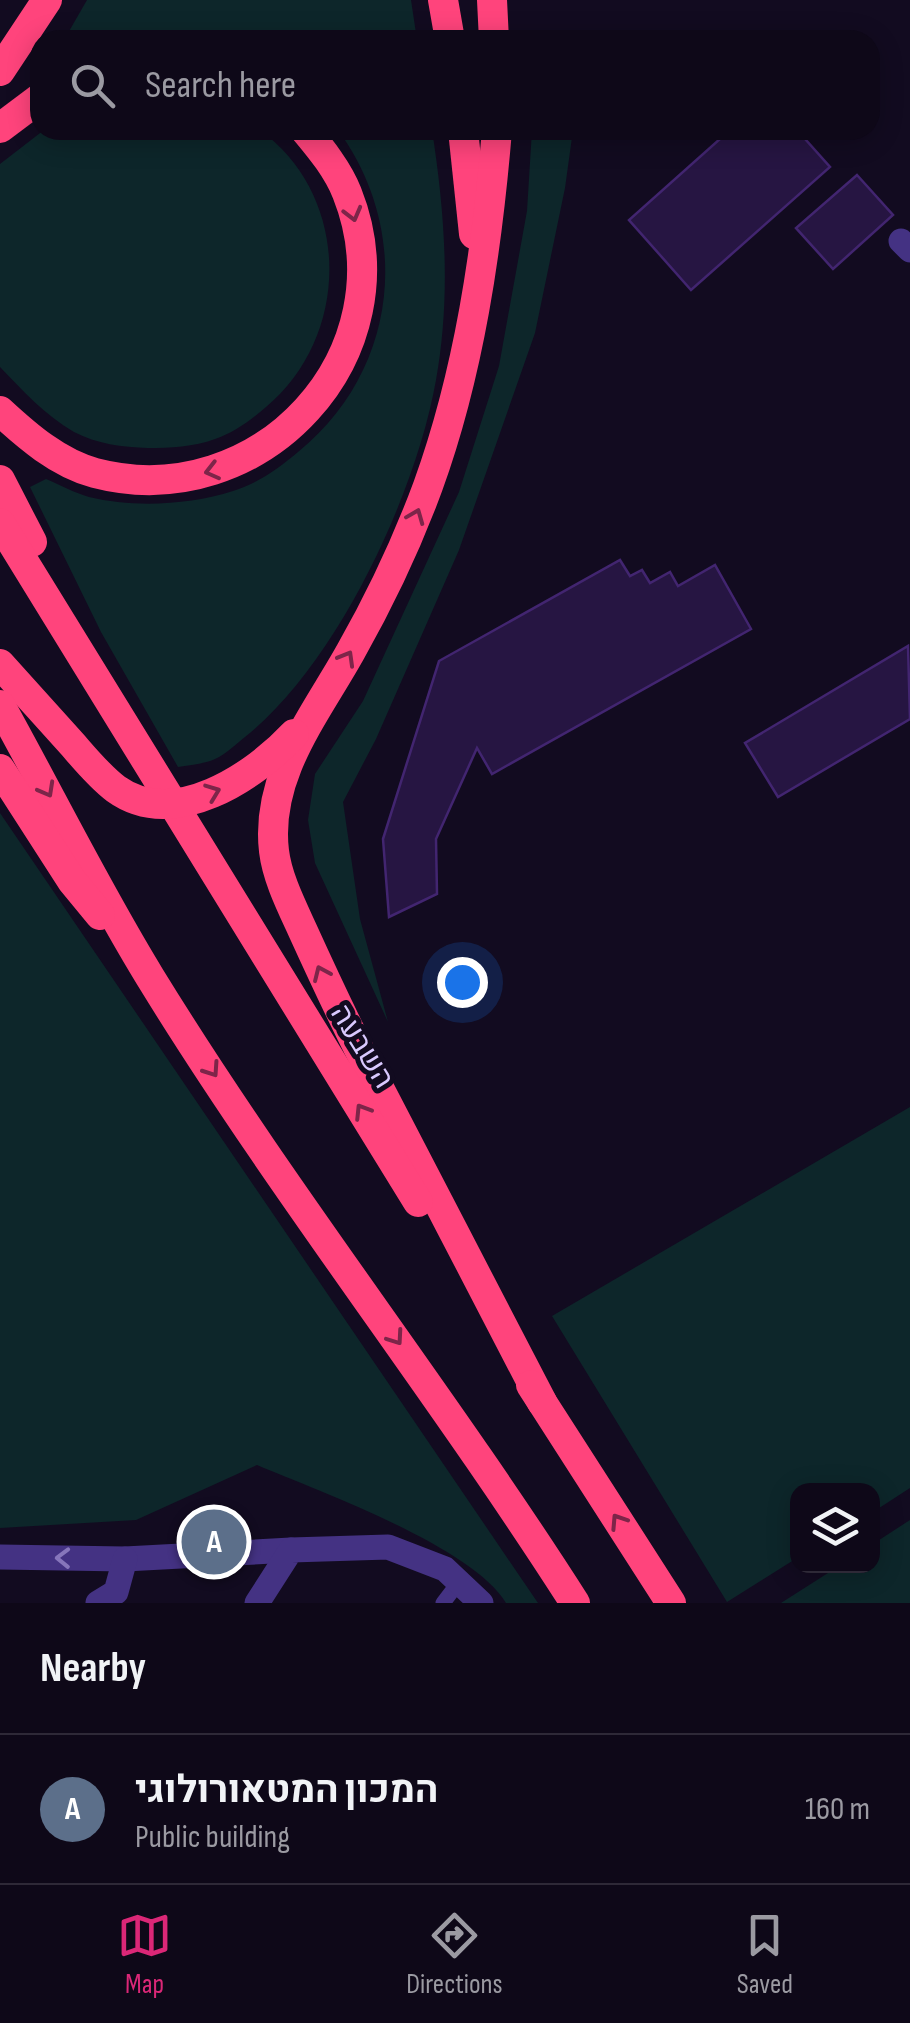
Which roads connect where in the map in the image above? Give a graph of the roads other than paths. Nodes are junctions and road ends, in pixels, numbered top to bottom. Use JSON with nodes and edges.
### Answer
{"nodes":[{"id":1,"x":47,"y":0,"type":"edge"},
{"id":2,"x":443,"y":0,"type":"edge"},
{"id":3,"x":494,"y":0,"type":"edge"},
{"id":4,"x":448,"y":30,"type":"edge"},
{"id":5,"x":494,"y":30,"type":"edge"},
{"id":6,"x":0,"y":70,"type":"edge"},
{"id":7,"x":30,"y":106,"type":"edge"},
{"id":8,"x":0,"y":128,"type":"edge"},
{"id":9,"x":313,"y":140,"type":"edge"},
{"id":10,"x":464,"y":140,"type":"edge"},
{"id":11,"x":495,"y":140,"type":"edge"},
{"id":12,"x":475,"y":292,"type":"junction"},
{"id":13,"x":0,"y":410,"type":"edge"},
{"id":14,"x":0,"y":480,"type":"edge"},
{"id":15,"x":0,"y":523,"type":"edge"},
{"id":16,"x":0,"y":664,"type":"edge"},
{"id":17,"x":0,"y":705,"type":"edge"},
{"id":18,"x":316,"y":709,"type":"junction"},
{"id":19,"x":122,"y":718,"type":"junction"},
{"id":20,"x":0,"y":769,"type":"edge"},
{"id":21,"x":0,"y":790,"type":"edge"},
{"id":22,"x":172,"y":802,"type":"junction"},
{"id":23,"x":72,"y":881,"type":"junction"},
{"id":24,"x":150,"y":976,"type":"junction"},
{"id":25,"x":542,"y":1402,"type":"junction"},
{"id":26,"x":290,"y":1550,"type":"junction"},
{"id":27,"x":0,"y":1557,"type":"edge"},
{"id":28,"x":125,"y":1560,"type":"junction"},
{"id":29,"x":459,"y":1582,"type":"junction"},
{"id":30,"x":98,"y":1603,"type":"edge"},
{"id":31,"x":257,"y":1603,"type":"edge"},
{"id":32,"x":443,"y":1603,"type":"edge"},
{"id":33,"x":481,"y":1603,"type":"edge"},
{"id":34,"x":575,"y":1603,"type":"edge"},
{"id":35,"x":672,"y":1603,"type":"edge"}],
"edges":[{"from":1,"to":6,"type":"highway"},
{"from":2,"to":4,"type":"highway"},
{"from":3,"to":5,"type":"highway"},
{"from":7,"to":8,"type":"highway"},
{"from":9,"to":13,"type":"highway","one_way":true},
{"from":10,"to":12,"type":"highway"},
{"from":11,"to":12,"type":"highway"},
{"from":18,"to":12,"type":"highway","one_way":true},
{"from":14,"to":19,"type":"highway"},
{"from":15,"to":19,"type":"highway","name":"השבעה"},
{"from":16,"to":22,"type":"highway"},
{"from":17,"to":24,"type":"highway","one_way":true},
{"from":22,"to":18,"type":"highway","one_way":true},
{"from":25,"to":18,"type":"highway","one_way":true},
{"from":19,"to":22,"type":"highway","name":"השבעה"},
{"from":20,"to":23,"type":"highway"},
{"from":21,"to":23,"type":"highway"},
{"from":25,"to":22,"type":"highway","name":"השבעה","one_way":true},
{"from":23,"to":24,"type":"highway"},
{"from":24,"to":34,"type":"highway","one_way":true},
{"from":35,"to":25,"type":"highway","name":"השבעה","one_way":true},
{"from":26,"to":28,"type":"street"},
{"from":26,"to":29,"type":"street"},
{"from":26,"to":31,"type":"street"},
{"from":28,"to":27,"type":"street","one_way":true},
{"from":28,"to":30,"type":"street"},
{"from":29,"to":32,"type":"lane"},
{"from":29,"to":33,"type":"street"}]}
